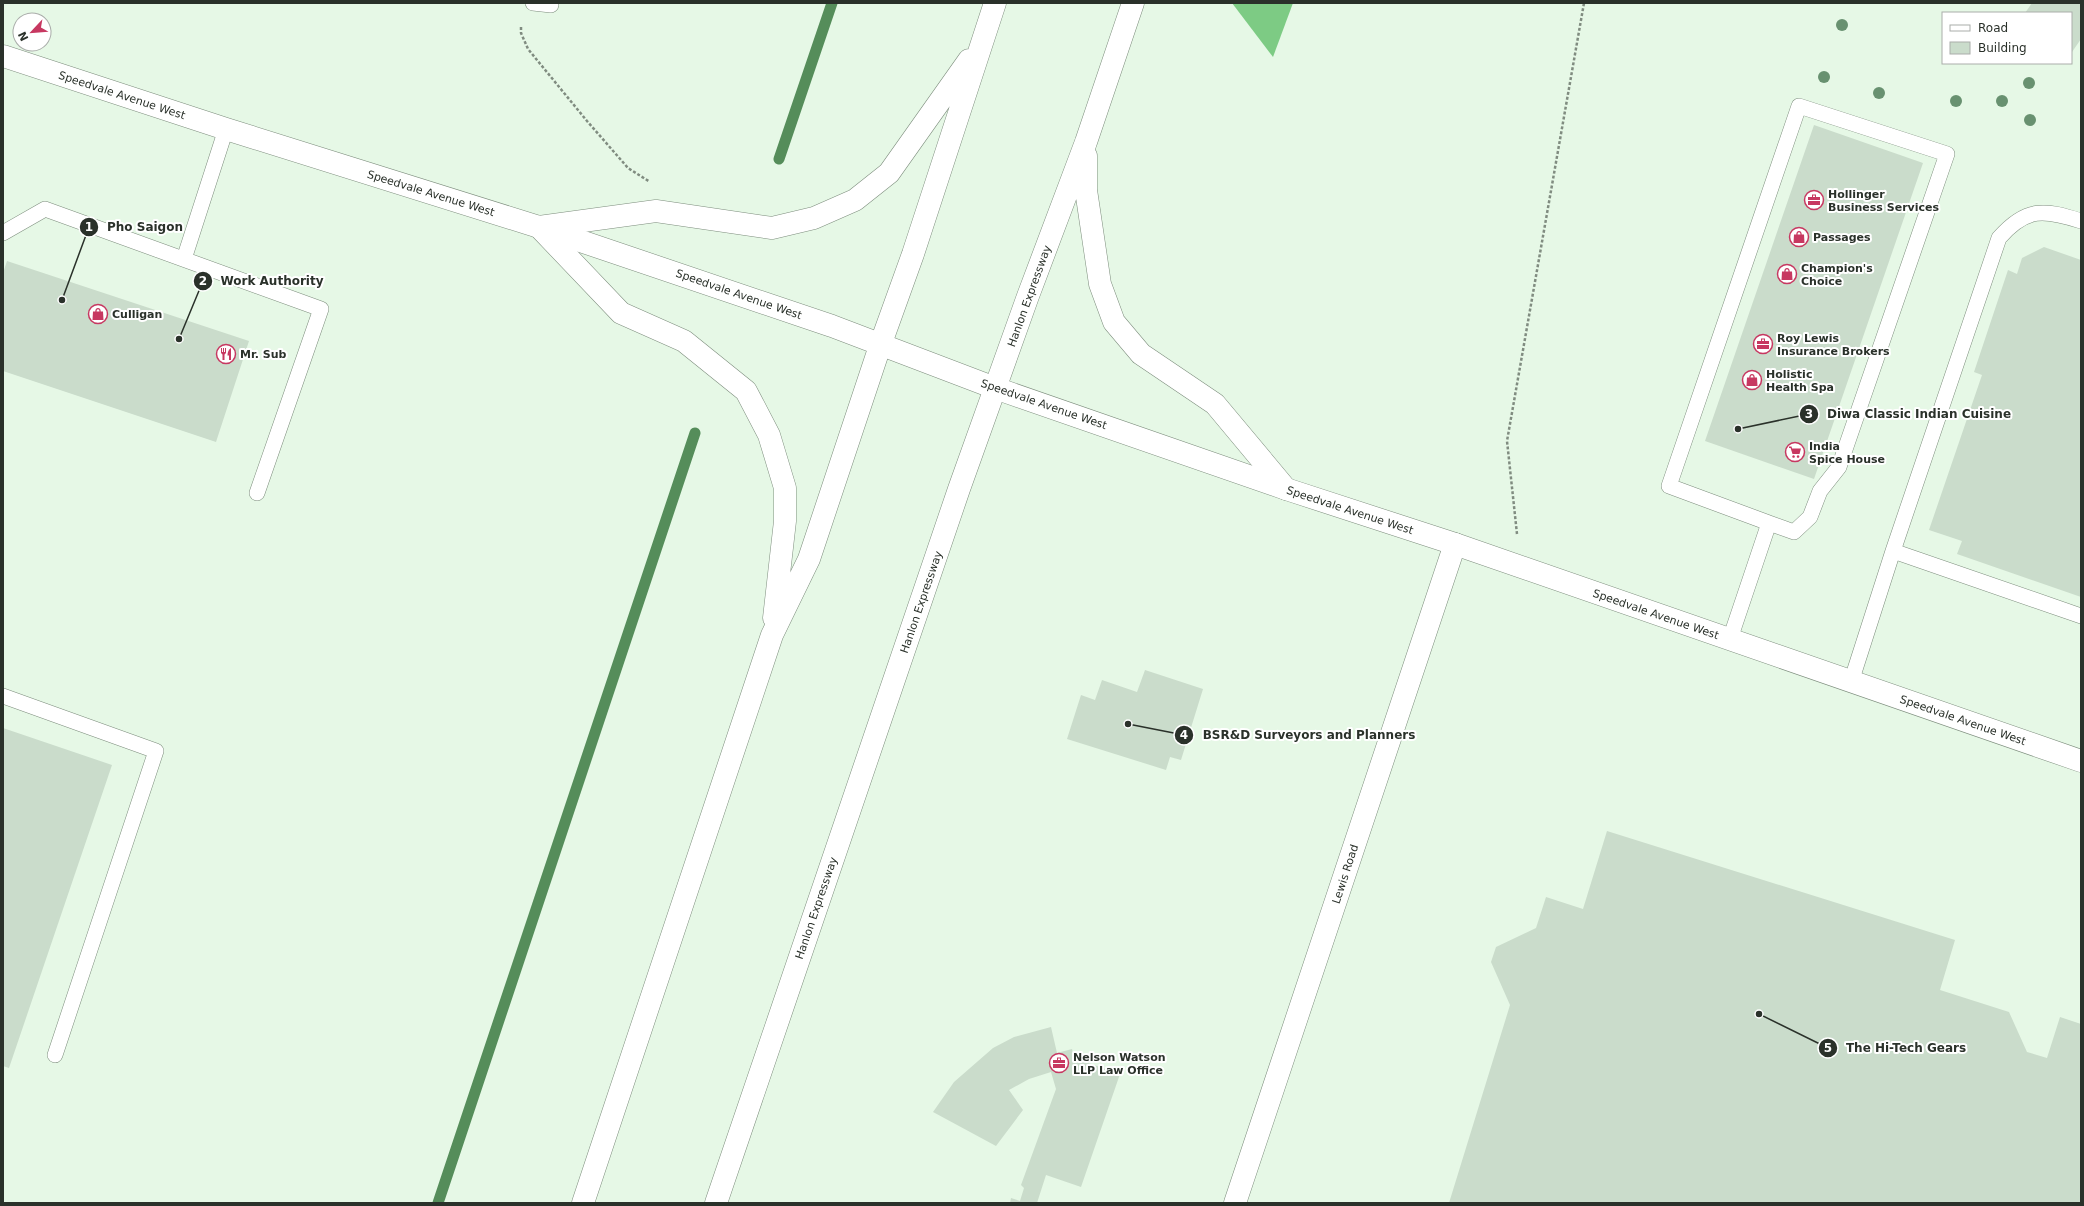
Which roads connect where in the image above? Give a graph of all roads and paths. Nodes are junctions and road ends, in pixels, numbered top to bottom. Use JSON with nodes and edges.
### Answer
{"nodes":[{"id":1,"x":534,"y":3,"type":"edge"},
{"id":2,"x":995,"y":3,"type":"edge"},
{"id":3,"x":1133,"y":3,"type":"edge"},
{"id":4,"x":1584,"y":3,"type":"edge"},
{"id":5,"x":552,"y":5,"type":"dead end"},
{"id":6,"x":522,"y":25,"type":"dead end"},
{"id":7,"x":982,"y":41,"type":"junction"},
{"id":8,"x":3,"y":56,"type":"edge"},
{"id":9,"x":226,"y":129,"type":"junction"},
{"id":10,"x":1086,"y":142,"type":"junction"},
{"id":11,"x":653,"y":183,"type":"dead end"},
{"id":12,"x":2081,"y":221,"type":"edge"},
{"id":13,"x":539,"y":227,"type":"junction"},
{"id":14,"x":3,"y":233,"type":"edge"},
{"id":15,"x":184,"y":259,"type":"junction"},
{"id":16,"x":881,"y":343,"type":"junction"},
{"id":17,"x":995,"y":388,"type":"junction"},
{"id":18,"x":1286,"y":489,"type":"junction"},
{"id":19,"x":257,"y":493,"type":"dead end"},
{"id":20,"x":1769,"y":523,"type":"junction"},
{"id":21,"x":1455,"y":544,"type":"junction"},
{"id":22,"x":1893,"y":551,"type":"junction"},
{"id":23,"x":1520,"y":567,"type":"junction"},
{"id":24,"x":2081,"y":616,"type":"edge"},
{"id":25,"x":772,"y":635,"type":"junction"},
{"id":26,"x":1730,"y":640,"type":"junction"},
{"id":27,"x":1851,"y":682,"type":"junction"},
{"id":28,"x":3,"y":696,"type":"edge"},
{"id":29,"x":2081,"y":761,"type":"edge"},
{"id":30,"x":54,"y":1055,"type":"dead end"},
{"id":31,"x":583,"y":1203,"type":"edge"},
{"id":32,"x":716,"y":1203,"type":"edge"},
{"id":33,"x":1235,"y":1203,"type":"edge"}],
"edges":[{"from":1,"to":5,"type":"lane"},
{"from":2,"to":7,"type":"main road"},
{"from":3,"to":10,"type":"main road","name":"Hanlon Expressway"},
{"from":4,"to":23,"type":"path"},
{"from":6,"to":11,"type":"path"},
{"from":7,"to":13,"type":"main road"},
{"from":7,"to":16,"type":"main road"},
{"from":8,"to":9,"type":"main road","name":"Speedvale Avenue West"},
{"from":9,"to":13,"type":"main road","name":"Speedvale Avenue West"},
{"from":9,"to":15,"type":"lane"},
{"from":10,"to":17,"type":"main road","name":"Hanlon Expressway"},
{"from":10,"to":18,"type":"main road"},
{"from":12,"to":22,"type":"lane"},
{"from":13,"to":16,"type":"main road","name":"Speedvale Avenue West"},
{"from":13,"to":25,"type":"main road"},
{"from":14,"to":15,"type":"lane"},
{"from":15,"to":19,"type":"lane"},
{"from":16,"to":17,"type":"main road","name":"Speedvale Avenue West"},
{"from":16,"to":25,"type":"main road"},
{"from":17,"to":18,"type":"main road","name":"Speedvale Avenue West"},
{"from":17,"to":32,"type":"main road","name":"Hanlon Expressway"},
{"from":18,"to":21,"type":"main road","name":"Speedvale Avenue West"},
{"from":20,"to":20,"type":"lane"},
{"from":20,"to":26,"type":"lane"},
{"from":21,"to":23,"type":"main road","name":"Speedvale Avenue West"},
{"from":21,"to":33,"type":"main road","name":"Lewis Road"},
{"from":22,"to":24,"type":"lane"},
{"from":22,"to":27,"type":"lane"},
{"from":23,"to":26,"type":"main road","name":"Speedvale Avenue West"},
{"from":25,"to":31,"type":"main road"},
{"from":26,"to":27,"type":"main road","name":"Speedvale Avenue West"},
{"from":27,"to":29,"type":"main road","name":"Speedvale Avenue West"},
{"from":28,"to":30,"type":"lane"}]}
